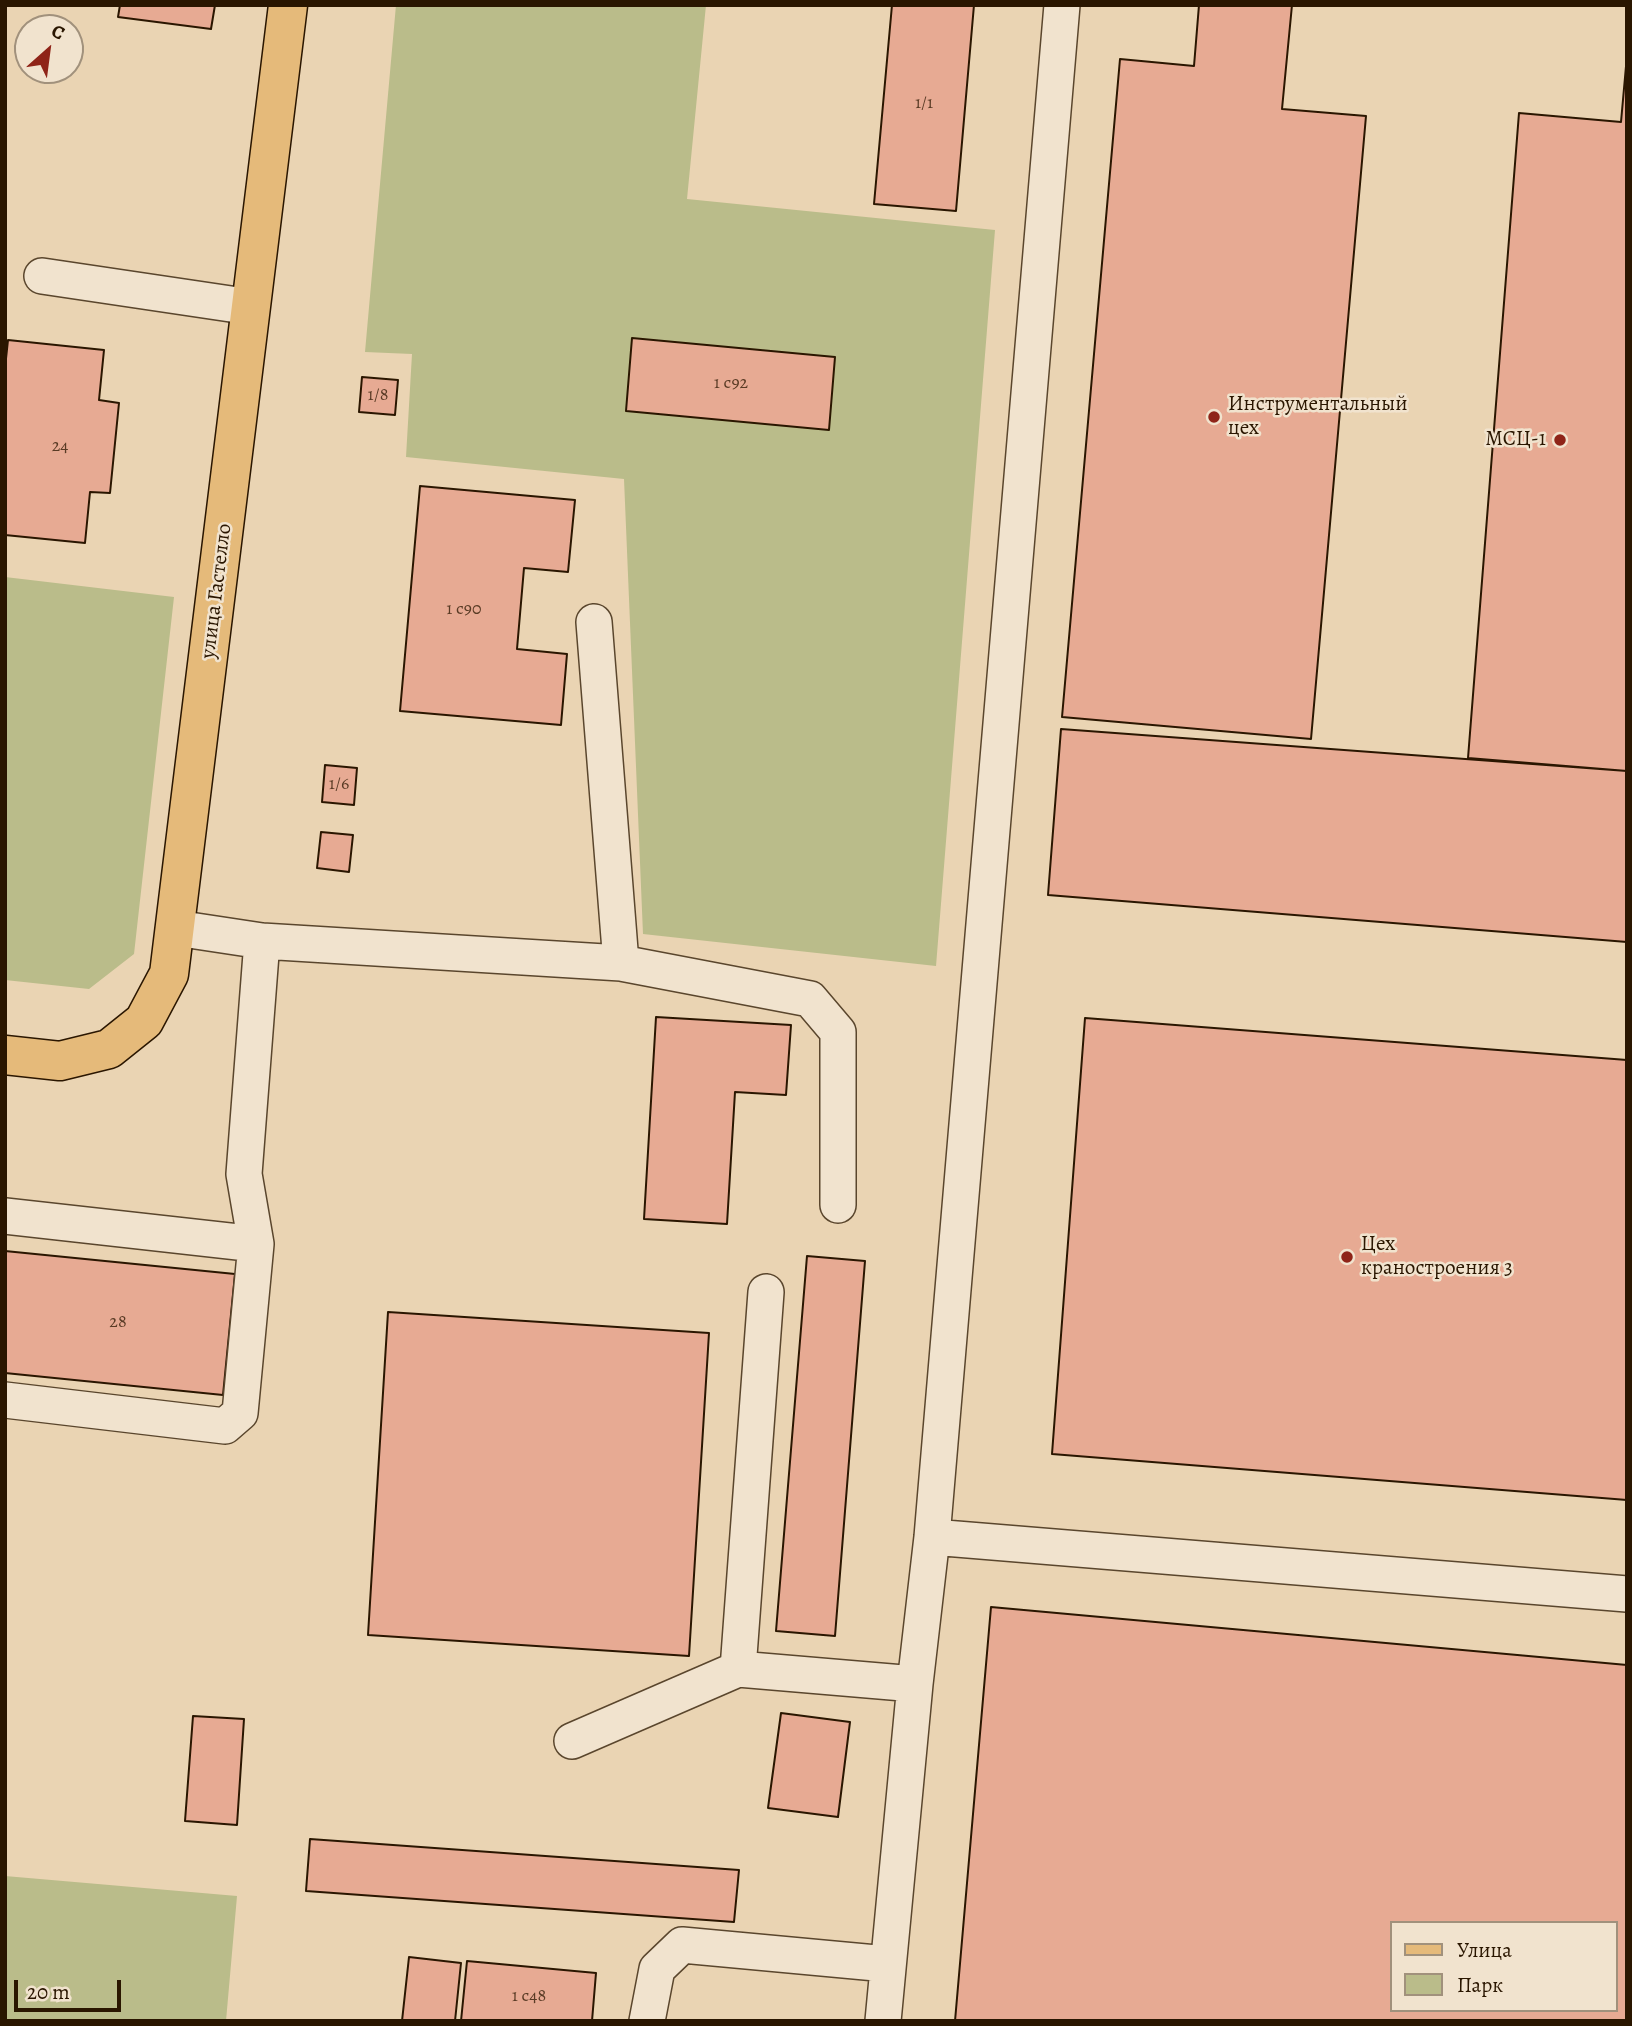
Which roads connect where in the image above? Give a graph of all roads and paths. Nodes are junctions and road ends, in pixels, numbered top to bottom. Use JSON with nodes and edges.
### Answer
{"nodes":[{"id":1,"x":288,"y":5,"type":"edge"},
{"id":2,"x":1062,"y":5,"type":"edge"},
{"id":3,"x":42,"y":276,"type":"dead end"},
{"id":4,"x":251,"y":307,"type":"junction"},
{"id":5,"x":594,"y":622,"type":"dead end"},
{"id":6,"x":176,"y":928,"type":"junction"},
{"id":7,"x":262,"y":941,"type":"junction"},
{"id":8,"x":621,"y":963,"type":"junction"},
{"id":9,"x":5,"y":1055,"type":"edge"},
{"id":10,"x":838,"y":1205,"type":"dead end"},
{"id":11,"x":5,"y":1216,"type":"edge"},
{"id":12,"x":256,"y":1244,"type":"junction"},
{"id":13,"x":766,"y":1292,"type":"dead end"},
{"id":14,"x":5,"y":1400,"type":"edge"},
{"id":15,"x":932,"y":1537,"type":"junction"},
{"id":16,"x":1627,"y":1594,"type":"edge"},
{"id":17,"x":738,"y":1669,"type":"junction"},
{"id":18,"x":915,"y":1684,"type":"junction"},
{"id":19,"x":572,"y":1741,"type":"dead end"},
{"id":20,"x":887,"y":1964,"type":"junction"},
{"id":21,"x":647,"y":2021,"type":"edge"},
{"id":22,"x":883,"y":2021,"type":"edge"}],
"edges":[{"from":1,"to":4,"type":"main road","name":"улица Гастелло"},
{"from":2,"to":15,"type":"lane"},
{"from":3,"to":4,"type":"lane"},
{"from":4,"to":6,"type":"main road","name":"улица Гастелло"},
{"from":5,"to":8,"type":"lane"},
{"from":6,"to":7,"type":"lane"},
{"from":6,"to":9,"type":"main road","name":"улица Гастелло"},
{"from":7,"to":8,"type":"lane"},
{"from":7,"to":12,"type":"lane"},
{"from":8,"to":10,"type":"lane"},
{"from":11,"to":12,"type":"lane"},
{"from":12,"to":14,"type":"lane"},
{"from":13,"to":17,"type":"lane"},
{"from":15,"to":16,"type":"lane"},
{"from":15,"to":18,"type":"lane"},
{"from":17,"to":18,"type":"lane"},
{"from":17,"to":19,"type":"lane"},
{"from":18,"to":20,"type":"lane"},
{"from":20,"to":21,"type":"lane"},
{"from":20,"to":22,"type":"lane"}]}
